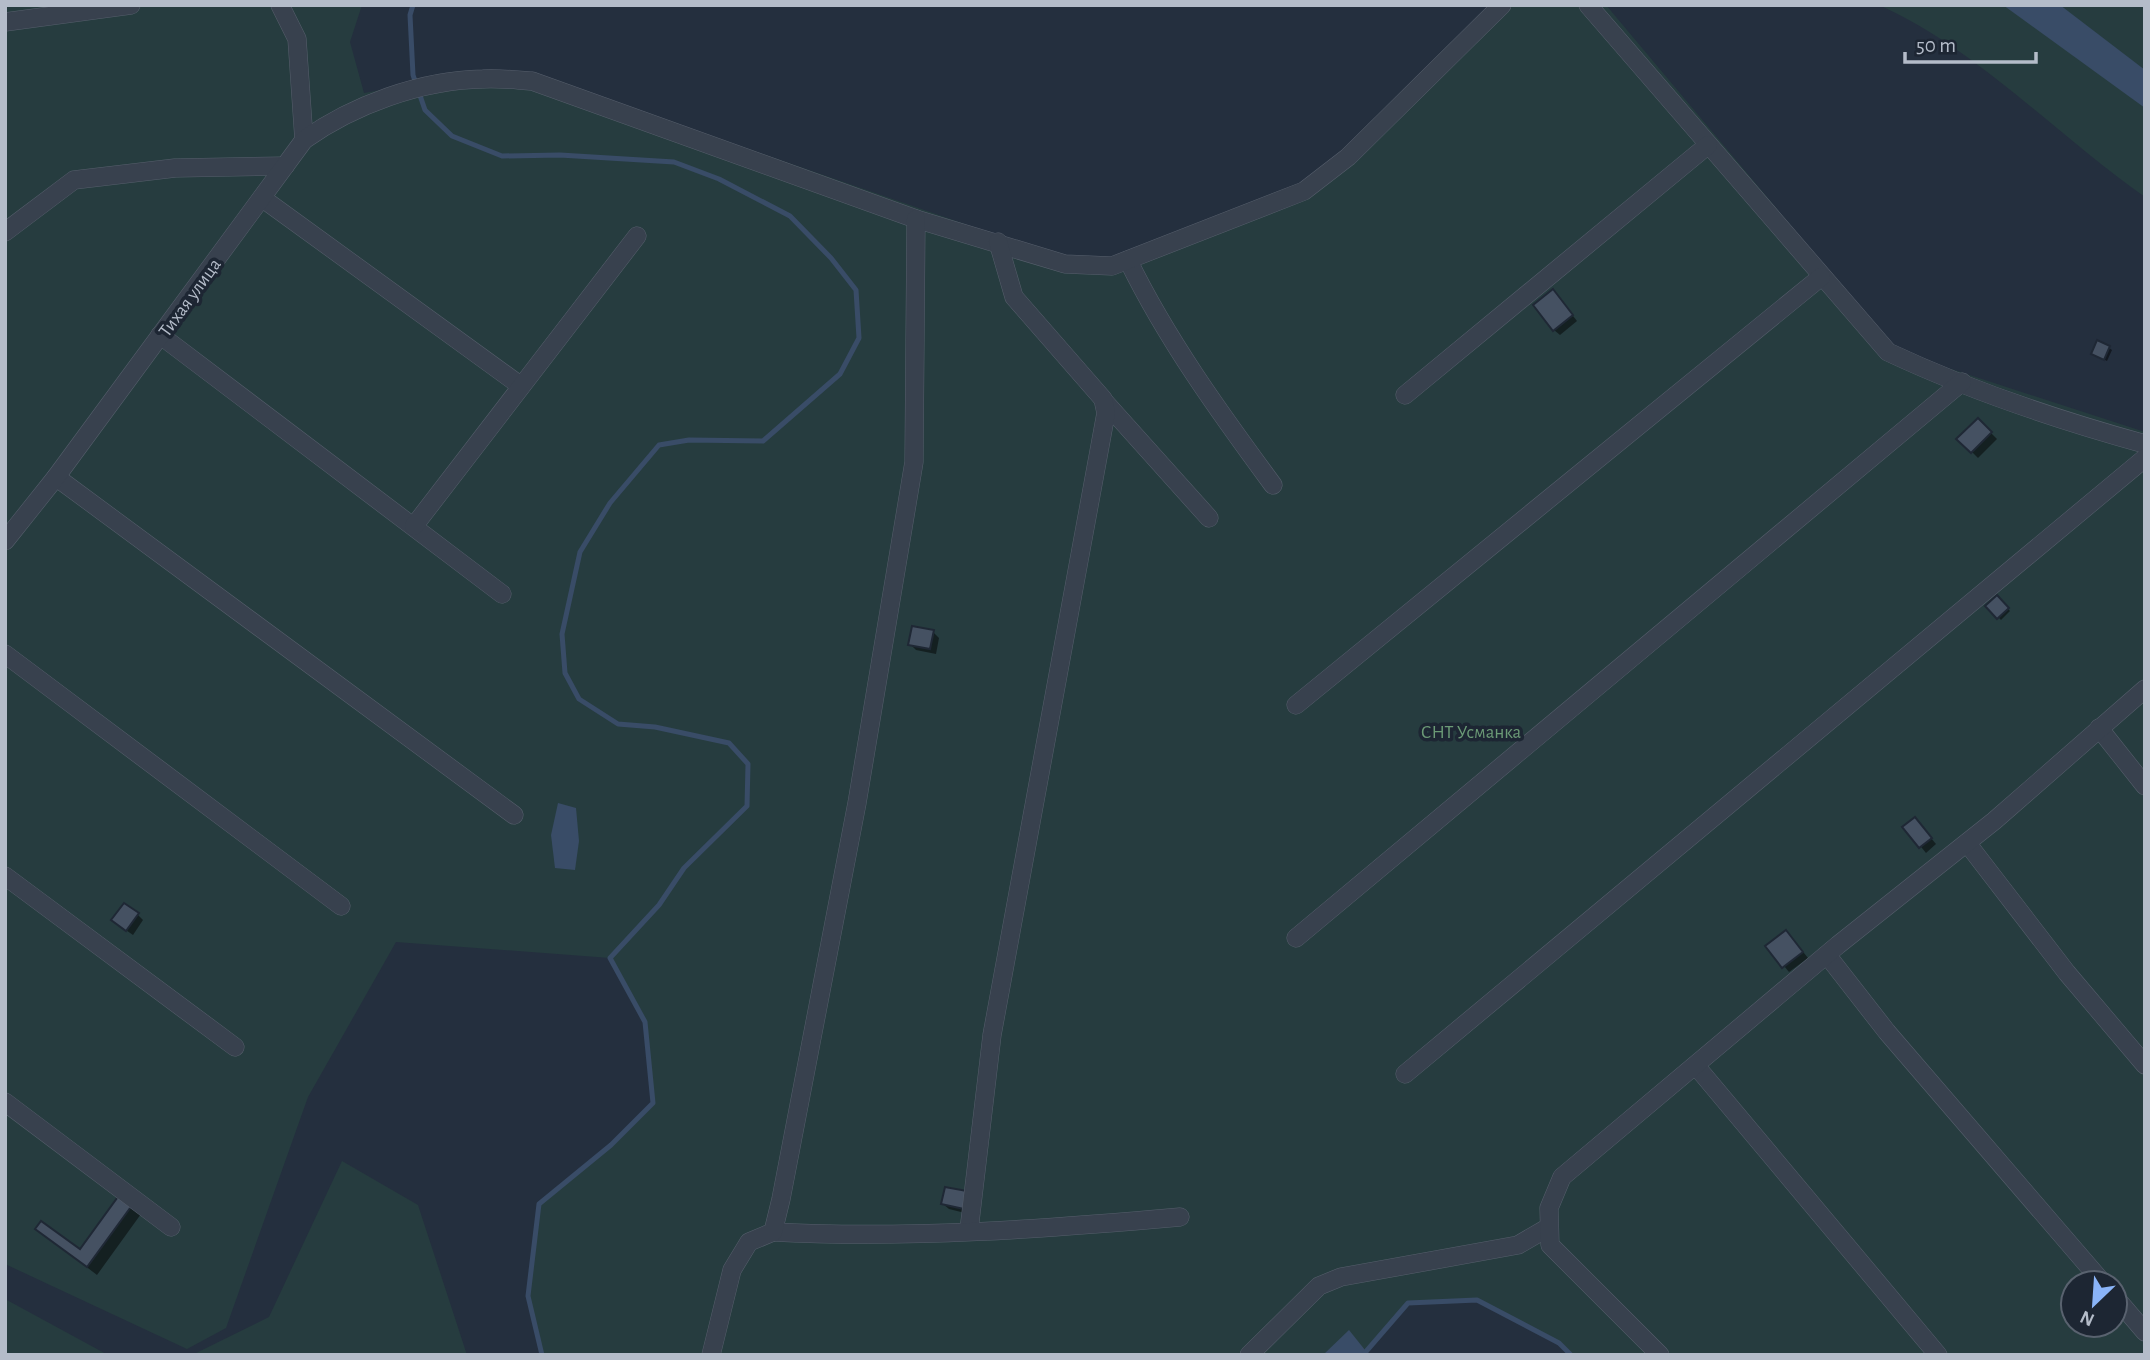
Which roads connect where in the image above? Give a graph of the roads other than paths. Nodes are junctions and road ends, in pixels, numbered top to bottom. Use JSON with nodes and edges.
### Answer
{"nodes":[{"id":1,"x":131,"y":5,"type":"edge"},
{"id":2,"x":280,"y":5,"type":"edge"},
{"id":3,"x":1502,"y":5,"type":"edge"},
{"id":4,"x":1588,"y":5,"type":"edge"},
{"id":5,"x":5,"y":22,"type":"edge"},
{"id":6,"x":304,"y":140,"type":"junction"},
{"id":7,"x":1709,"y":145,"type":"junction"},
{"id":8,"x":285,"y":166,"type":"junction"},
{"id":9,"x":262,"y":198,"type":"junction"},
{"id":10,"x":916,"y":219,"type":"junction"},
{"id":11,"x":5,"y":232,"type":"edge"},
{"id":12,"x":637,"y":236,"type":"dead end"},
{"id":13,"x":998,"y":242,"type":"junction"},
{"id":14,"x":1128,"y":260,"type":"junction"},
{"id":15,"x":1821,"y":277,"type":"junction"},
{"id":16,"x":160,"y":335,"type":"junction"},
{"id":17,"x":1962,"y":383,"type":"junction"},
{"id":18,"x":521,"y":386,"type":"junction"},
{"id":19,"x":1405,"y":395,"type":"dead end"},
{"id":20,"x":1103,"y":399,"type":"junction"},
{"id":21,"x":2145,"y":444,"type":"edge"},
{"id":22,"x":2145,"y":458,"type":"edge"},
{"id":23,"x":56,"y":477,"type":"junction"},
{"id":24,"x":1273,"y":485,"type":"dead end"},
{"id":25,"x":1209,"y":518,"type":"dead end"},
{"id":26,"x":414,"y":526,"type":"junction"},
{"id":27,"x":5,"y":541,"type":"edge"},
{"id":28,"x":502,"y":594,"type":"dead end"},
{"id":29,"x":5,"y":654,"type":"edge"},
{"id":30,"x":2145,"y":690,"type":"edge"},
{"id":31,"x":1296,"y":705,"type":"dead end"},
{"id":32,"x":2099,"y":728,"type":"junction"},
{"id":33,"x":2145,"y":786,"type":"edge"},
{"id":34,"x":514,"y":815,"type":"dead end"},
{"id":35,"x":1967,"y":843,"type":"junction"},
{"id":36,"x":5,"y":876,"type":"edge"},
{"id":37,"x":341,"y":906,"type":"dead end"},
{"id":38,"x":1296,"y":938,"type":"dead end"},
{"id":39,"x":1827,"y":955,"type":"junction"},
{"id":40,"x":235,"y":1047,"type":"dead end"},
{"id":41,"x":2145,"y":1065,"type":"edge"},
{"id":42,"x":1696,"y":1066,"type":"junction"},
{"id":43,"x":1405,"y":1074,"type":"dead end"},
{"id":44,"x":5,"y":1102,"type":"edge"},
{"id":45,"x":1180,"y":1217,"type":"dead end"},
{"id":46,"x":171,"y":1227,"type":"dead end"},
{"id":47,"x":1549,"y":1227,"type":"junction"},
{"id":48,"x":968,"y":1230,"type":"junction"},
{"id":49,"x":773,"y":1232,"type":"junction"},
{"id":50,"x":2091,"y":1269,"type":"edge"},
{"id":51,"x":2129,"y":1313,"type":"edge"},
{"id":52,"x":2145,"y":1332,"type":"edge"},
{"id":53,"x":711,"y":1355,"type":"edge"},
{"id":54,"x":1249,"y":1355,"type":"edge"},
{"id":55,"x":1660,"y":1355,"type":"edge"},
{"id":56,"x":1938,"y":1355,"type":"edge"}],
"edges":[{"from":1,"to":5,"type":"street"},
{"from":2,"to":6,"type":"street"},
{"from":3,"to":14,"type":"street","name":"Тихая улица"},
{"from":4,"to":7,"type":"street"},
{"from":6,"to":8,"type":"street","name":"Тихая улица"},
{"from":6,"to":10,"type":"street","name":"Тихая улица"},
{"from":7,"to":15,"type":"street"},
{"from":7,"to":19,"type":"street"},
{"from":8,"to":9,"type":"street","name":"Тихая улица"},
{"from":8,"to":11,"type":"street"},
{"from":9,"to":16,"type":"street","name":"Тихая улица"},
{"from":9,"to":18,"type":"street"},
{"from":10,"to":13,"type":"street","name":"Тихая улица"},
{"from":10,"to":49,"type":"street"},
{"from":12,"to":18,"type":"street"},
{"from":13,"to":14,"type":"street","name":"Тихая улица"},
{"from":13,"to":20,"type":"street"},
{"from":14,"to":24,"type":"street"},
{"from":15,"to":17,"type":"street"},
{"from":15,"to":31,"type":"street"},
{"from":16,"to":23,"type":"street","name":"Тихая улица"},
{"from":16,"to":26,"type":"street"},
{"from":17,"to":21,"type":"street"},
{"from":17,"to":38,"type":"street"},
{"from":18,"to":26,"type":"street"},
{"from":20,"to":25,"type":"street"},
{"from":20,"to":48,"type":"street"},
{"from":22,"to":43,"type":"street"},
{"from":23,"to":27,"type":"street","name":"Тихая улица"},
{"from":23,"to":34,"type":"street"},
{"from":26,"to":28,"type":"street"},
{"from":29,"to":37,"type":"street"},
{"from":30,"to":32,"type":"street"},
{"from":32,"to":33,"type":"street"},
{"from":32,"to":35,"type":"street"},
{"from":35,"to":39,"type":"street"},
{"from":35,"to":41,"type":"street"},
{"from":36,"to":40,"type":"street"},
{"from":39,"to":42,"type":"street"},
{"from":39,"to":50,"type":"street"},
{"from":42,"to":47,"type":"street"},
{"from":42,"to":56,"type":"street"},
{"from":44,"to":46,"type":"street"},
{"from":45,"to":48,"type":"street"},
{"from":47,"to":54,"type":"street"},
{"from":47,"to":55,"type":"street"},
{"from":48,"to":49,"type":"street"},
{"from":49,"to":53,"type":"street"},
{"from":51,"to":52,"type":"street"}]}
